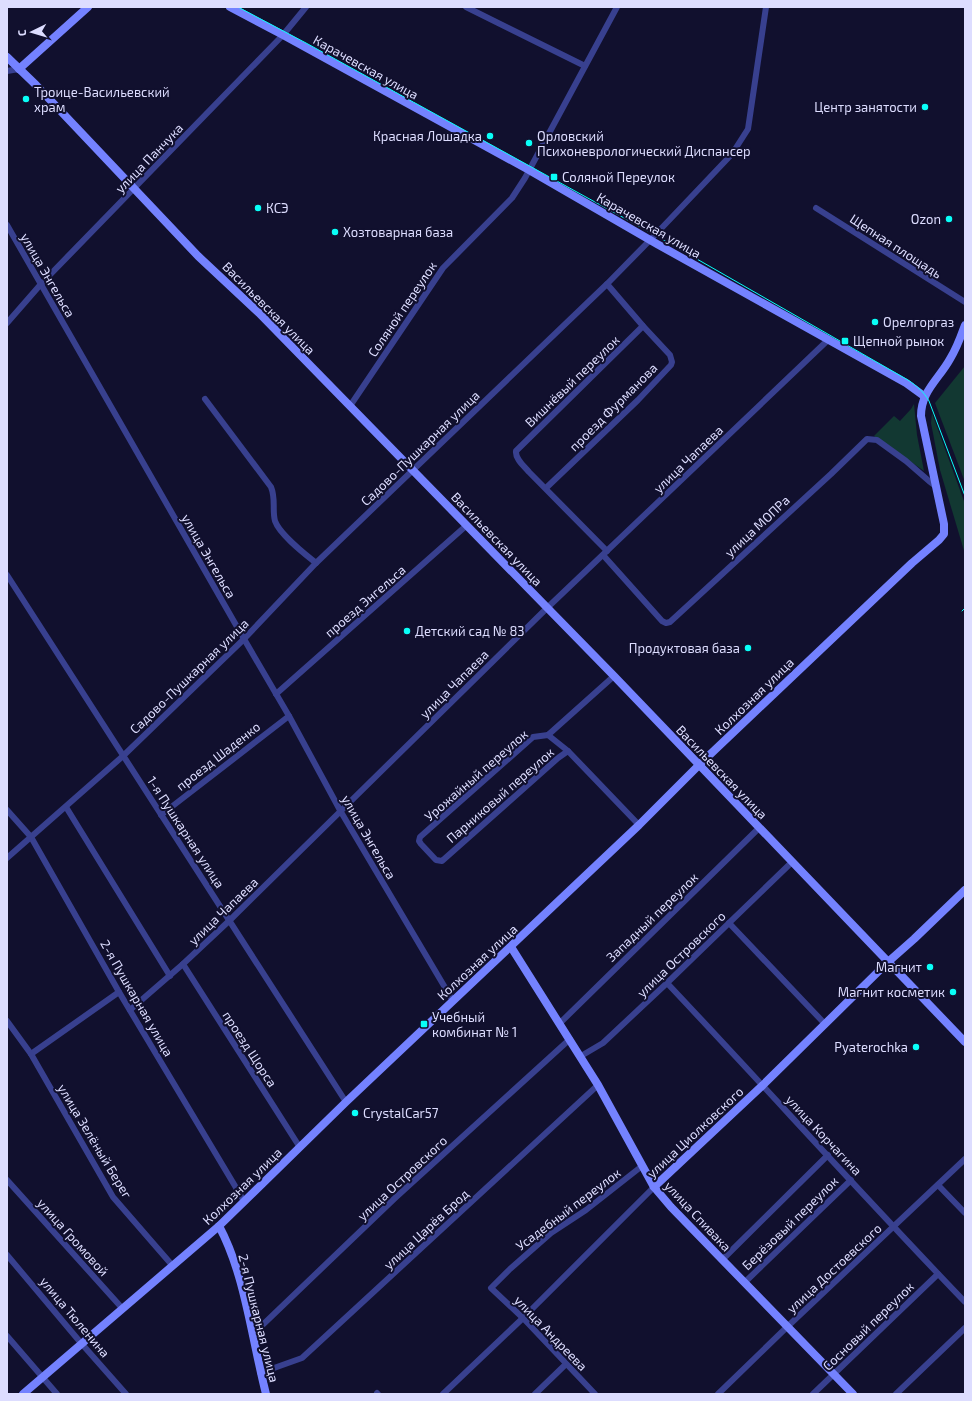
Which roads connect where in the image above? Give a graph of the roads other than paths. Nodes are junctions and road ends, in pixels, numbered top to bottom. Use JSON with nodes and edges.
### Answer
{"nodes":[{"id":1,"x":88,"y":7,"type":"edge"},
{"id":2,"x":230,"y":7,"type":"edge"},
{"id":3,"x":306,"y":7,"type":"edge"},
{"id":4,"x":466,"y":7,"type":"edge"},
{"id":5,"x":617,"y":7,"type":"edge"},
{"id":6,"x":766,"y":7,"type":"edge"},
{"id":7,"x":283,"y":35,"type":"junction"},
{"id":8,"x":7,"y":57,"type":"edge"},
{"id":9,"x":585,"y":66,"type":"junction"},
{"id":10,"x":19,"y":69,"type":"junction"},
{"id":11,"x":7,"y":71,"type":"edge"},
{"id":12,"x":529,"y":170,"type":"junction"},
{"id":13,"x":134,"y":190,"type":"junction"},
{"id":14,"x":816,"y":208,"type":"dead end"},
{"id":15,"x":7,"y":226,"type":"edge"},
{"id":16,"x":650,"y":240,"type":"junction"},
{"id":17,"x":41,"y":284,"type":"junction"},
{"id":18,"x":607,"y":284,"type":"junction"},
{"id":19,"x":965,"y":302,"type":"edge"},
{"id":20,"x":7,"y":323,"type":"edge"},
{"id":21,"x":965,"y":325,"type":"edge"},
{"id":22,"x":643,"y":326,"type":"junction"},
{"id":23,"x":828,"y":340,"type":"junction"},
{"id":24,"x":924,"y":396,"type":"junction"},
{"id":25,"x":205,"y":399,"type":"dead end"},
{"id":26,"x":350,"y":406,"type":"junction"},
{"id":27,"x":413,"y":470,"type":"junction"},
{"id":28,"x":937,"y":486,"type":"junction"},
{"id":29,"x":546,"y":488,"type":"junction"},
{"id":30,"x":467,"y":525,"type":"junction"},
{"id":31,"x":605,"y":553,"type":"junction"},
{"id":32,"x":316,"y":563,"type":"junction"},
{"id":33,"x":7,"y":575,"type":"edge"},
{"id":34,"x":547,"y":608,"type":"junction"},
{"id":35,"x":244,"y":639,"type":"junction"},
{"id":36,"x":614,"y":676,"type":"junction"},
{"id":37,"x":276,"y":694,"type":"junction"},
{"id":38,"x":289,"y":716,"type":"junction"},
{"id":39,"x":548,"y":735,"type":"junction"},
{"id":40,"x":568,"y":751,"type":"junction"},
{"id":41,"x":123,"y":756,"type":"junction"},
{"id":42,"x":699,"y":765,"type":"junction"},
{"id":43,"x":66,"y":807,"type":"junction"},
{"id":44,"x":7,"y":810,"type":"edge"},
{"id":45,"x":340,"y":812,"type":"junction"},
{"id":46,"x":161,"y":814,"type":"junction"},
{"id":47,"x":639,"y":825,"type":"junction"},
{"id":48,"x":759,"y":828,"type":"junction"},
{"id":49,"x":31,"y":837,"type":"junction"},
{"id":50,"x":7,"y":858,"type":"edge"},
{"id":51,"x":442,"y":861,"type":"joint"},
{"id":52,"x":792,"y":862,"type":"junction"},
{"id":53,"x":965,"y":890,"type":"edge"},
{"id":54,"x":230,"y":920,"type":"junction"},
{"id":55,"x":729,"y":923,"type":"junction"},
{"id":56,"x":511,"y":947,"type":"junction"},
{"id":57,"x":888,"y":962,"type":"junction"},
{"id":58,"x":183,"y":964,"type":"junction"},
{"id":59,"x":170,"y":976,"type":"junction"},
{"id":60,"x":668,"y":983,"type":"junction"},
{"id":61,"x":119,"y":992,"type":"junction"},
{"id":62,"x":453,"y":1001,"type":"junction"},
{"id":63,"x":130,"y":1010,"type":"junction"},
{"id":64,"x":7,"y":1021,"type":"edge"},
{"id":65,"x":560,"y":1023,"type":"junction"},
{"id":66,"x":825,"y":1024,"type":"junction"},
{"id":67,"x":570,"y":1039,"type":"junction"},
{"id":68,"x":965,"y":1042,"type":"edge"},
{"id":69,"x":31,"y":1054,"type":"junction"},
{"id":70,"x":581,"y":1056,"type":"junction"},
{"id":71,"x":598,"y":1085,"type":"junction"},
{"id":72,"x":764,"y":1085,"type":"junction"},
{"id":73,"x":346,"y":1102,"type":"junction"},
{"id":74,"x":299,"y":1146,"type":"junction"},
{"id":75,"x":828,"y":1155,"type":"junction"},
{"id":76,"x":965,"y":1159,"type":"edge"},
{"id":77,"x":642,"y":1166,"type":"junction"},
{"id":78,"x":7,"y":1180,"type":"edge"},
{"id":79,"x":851,"y":1180,"type":"junction"},
{"id":80,"x":938,"y":1185,"type":"junction"},
{"id":81,"x":654,"y":1187,"type":"junction"},
{"id":82,"x":244,"y":1200,"type":"junction"},
{"id":83,"x":965,"y":1213,"type":"edge"},
{"id":84,"x":219,"y":1226,"type":"junction"},
{"id":85,"x":894,"y":1227,"type":"junction"},
{"id":86,"x":7,"y":1254,"type":"edge"},
{"id":87,"x":722,"y":1260,"type":"junction"},
{"id":88,"x":172,"y":1265,"type":"junction"},
{"id":89,"x":938,"y":1274,"type":"junction"},
{"id":90,"x":744,"y":1283,"type":"junction"},
{"id":91,"x":491,"y":1288,"type":"joint"},
{"id":92,"x":965,"y":1302,"type":"edge"},
{"id":93,"x":122,"y":1308,"type":"junction"},
{"id":94,"x":523,"y":1318,"type":"junction"},
{"id":95,"x":787,"y":1327,"type":"junction"},
{"id":96,"x":965,"y":1328,"type":"edge"},
{"id":97,"x":252,"y":1335,"type":"junction"},
{"id":98,"x":7,"y":1336,"type":"edge"},
{"id":99,"x":81,"y":1343,"type":"junction"},
{"id":100,"x":566,"y":1364,"type":"junction"},
{"id":101,"x":260,"y":1373,"type":"junction"},
{"id":102,"x":833,"y":1374,"type":"junction"},
{"id":103,"x":42,"y":1377,"type":"junction"},
{"id":104,"x":23,"y":1394,"type":"edge"},
{"id":105,"x":57,"y":1394,"type":"edge"},
{"id":106,"x":126,"y":1394,"type":"edge"},
{"id":107,"x":266,"y":1394,"type":"edge"},
{"id":108,"x":444,"y":1394,"type":"edge"},
{"id":109,"x":535,"y":1394,"type":"edge"},
{"id":110,"x":595,"y":1394,"type":"edge"},
{"id":111,"x":718,"y":1394,"type":"edge"},
{"id":112,"x":812,"y":1394,"type":"edge"},
{"id":113,"x":853,"y":1394,"type":"edge"},
{"id":114,"x":896,"y":1394,"type":"edge"}],
"edges":[{"from":1,"to":10,"type":"street"},
{"from":2,"to":7,"type":"street","name":"Карачевская улица"},
{"from":3,"to":7,"type":"street","name":"улица Панчука"},
{"from":4,"to":9,"type":"street"},
{"from":5,"to":9,"type":"street","name":"Соляной переулок"},
{"from":6,"to":16,"type":"street","name":"Садово-Пушкарная улица"},
{"from":7,"to":12,"type":"street","name":"Карачевская улица"},
{"from":7,"to":13,"type":"street","name":"улица Панчука"},
{"from":8,"to":10,"type":"street","name":"Васильевская улица"},
{"from":9,"to":12,"type":"street","name":"Соляной переулок"},
{"from":10,"to":11,"type":"street"},
{"from":10,"to":13,"type":"street","name":"Васильевская улица"},
{"from":12,"to":16,"type":"street","name":"Карачевская улица"},
{"from":12,"to":26,"type":"street","name":"Соляной переулок"},
{"from":13,"to":17,"type":"street","name":"улица Панчука"},
{"from":13,"to":26,"type":"street","name":"Васильевская улица"},
{"from":14,"to":19,"type":"street","name":"Щепная площадь"},
{"from":15,"to":17,"type":"street","name":"улица Энгельса"},
{"from":16,"to":18,"type":"street","name":"Садово-Пушкарная улица"},
{"from":16,"to":23,"type":"street","name":"Карачевская улица"},
{"from":17,"to":20,"type":"street","name":"улица Панчука"},
{"from":17,"to":35,"type":"street","name":"улица Энгельса"},
{"from":18,"to":22,"type":"street","name":"проезд Фурманова"},
{"from":18,"to":27,"type":"street","name":"Садово-Пушкарная улица"},
{"from":21,"to":24,"type":"street"},
{"from":22,"to":29,"type":"street","name":"проезд Фурманова"},
{"from":22,"to":29,"type":"street","name":"Вишнёвый переулок"},
{"from":23,"to":24,"type":"street","name":"Карачевская улица"},
{"from":23,"to":31,"type":"street","name":"улица Чапаева"},
{"from":24,"to":28,"type":"street"},
{"from":25,"to":32,"type":"street"},
{"from":26,"to":27,"type":"street","name":"Васильевская улица"},
{"from":27,"to":30,"type":"street","name":"Васильевская улица"},
{"from":27,"to":32,"type":"street","name":"Садово-Пушкарная улица"},
{"from":28,"to":31,"type":"street","name":"улица МОПРа"},
{"from":28,"to":42,"type":"street","name":"Колхозная улица"},
{"from":29,"to":31,"type":"street"},
{"from":30,"to":34,"type":"street","name":"Васильевская улица"},
{"from":30,"to":37,"type":"street","name":"проезд Энгельса"},
{"from":31,"to":34,"type":"street","name":"улица Чапаева"},
{"from":32,"to":35,"type":"street","name":"Садово-Пушкарная улица"},
{"from":33,"to":41,"type":"street","name":"1-я Пушкарная улица"},
{"from":34,"to":36,"type":"street","name":"Васильевская улица"},
{"from":34,"to":45,"type":"street","name":"улица Чапаева"},
{"from":35,"to":37,"type":"street","name":"улица Энгельса"},
{"from":35,"to":41,"type":"street","name":"Садово-Пушкарная улица"},
{"from":36,"to":39,"type":"street","name":"Урожайный переулок"},
{"from":36,"to":42,"type":"street","name":"Васильевская улица"},
{"from":37,"to":38,"type":"street","name":"улица Энгельса"},
{"from":38,"to":45,"type":"street","name":"улица Энгельса"},
{"from":38,"to":46,"type":"street","name":"проезд Шаденко"},
{"from":39,"to":40,"type":"street","name":"Урожайный переулок"},
{"from":39,"to":51,"type":"street","name":"Урожайный переулок"},
{"from":40,"to":47,"type":"street","name":"Парниковый переулок"},
{"from":40,"to":51,"type":"street","name":"Парниковый переулок"},
{"from":41,"to":43,"type":"street","name":"Садово-Пушкарная улица"},
{"from":41,"to":46,"type":"street","name":"1-я Пушкарная улица"},
{"from":42,"to":47,"type":"street","name":"Колхозная улица"},
{"from":42,"to":48,"type":"street","name":"Васильевская улица"},
{"from":43,"to":49,"type":"street","name":"Садово-Пушкарная улица"},
{"from":43,"to":59,"type":"street"},
{"from":44,"to":49,"type":"street","name":"2-я Пушкарная улица"},
{"from":45,"to":54,"type":"street","name":"улица Чапаева"},
{"from":45,"to":62,"type":"street","name":"улица Энгельса"},
{"from":46,"to":54,"type":"street","name":"1-я Пушкарная улица"},
{"from":47,"to":56,"type":"street","name":"Колхозная улица"},
{"from":48,"to":52,"type":"street","name":"Васильевская улица"},
{"from":48,"to":65,"type":"street","name":"Западный переулок"},
{"from":49,"to":50,"type":"street","name":"Садово-Пушкарная улица"},
{"from":49,"to":61,"type":"street","name":"2-я Пушкарная улица"},
{"from":52,"to":55,"type":"street","name":"улица Островского"},
{"from":52,"to":57,"type":"street","name":"Васильевская улица"},
{"from":53,"to":57,"type":"street","name":"улица Циолковского"},
{"from":54,"to":58,"type":"street","name":"улица Чапаева"},
{"from":54,"to":73,"type":"street","name":"1-я Пушкарная улица"},
{"from":55,"to":60,"type":"street","name":"улица Островского"},
{"from":55,"to":66,"type":"street"},
{"from":56,"to":62,"type":"street","name":"Колхозная улица"},
{"from":56,"to":65,"type":"street","name":"улица Спивака"},
{"from":57,"to":66,"type":"street","name":"улица Циолковского"},
{"from":57,"to":68,"type":"street","name":"Васильевская улица"},
{"from":58,"to":59,"type":"street","name":"улица Чапаева"},
{"from":58,"to":74,"type":"street","name":"проезд Щорса"},
{"from":59,"to":63,"type":"street","name":"улица Чапаева"},
{"from":60,"to":70,"type":"street","name":"улица Островского"},
{"from":60,"to":72,"type":"street","name":"улица Корчагина"},
{"from":61,"to":63,"type":"street","name":"2-я Пушкарная улица"},
{"from":61,"to":69,"type":"street"},
{"from":62,"to":73,"type":"street","name":"Колхозная улица"},
{"from":63,"to":82,"type":"street","name":"2-я Пушкарная улица"},
{"from":64,"to":69,"type":"street","name":"улица Зелёный Берег"},
{"from":65,"to":67,"type":"street","name":"улица Спивака"},
{"from":66,"to":72,"type":"street","name":"улица Циолковского"},
{"from":67,"to":70,"type":"street","name":"улица Спивака"},
{"from":67,"to":97,"type":"street","name":"улица Островского"},
{"from":69,"to":88,"type":"street","name":"улица Зелёный Берег"},
{"from":70,"to":71,"type":"street","name":"улица Спивака"},
{"from":71,"to":77,"type":"street","name":"улица Спивака"},
{"from":71,"to":101,"type":"street","name":"улица Царёв Брод"},
{"from":72,"to":75,"type":"street","name":"улица Корчагина"},
{"from":72,"to":81,"type":"street","name":"улица Циолковского"},
{"from":73,"to":74,"type":"street","name":"Колхозная улица"},
{"from":74,"to":82,"type":"street","name":"Колхозная улица"},
{"from":75,"to":79,"type":"street","name":"улица Корчагина"},
{"from":75,"to":87,"type":"street"},
{"from":76,"to":80,"type":"street","name":"улица Достоевского"},
{"from":77,"to":81,"type":"street","name":"улица Спивака"},
{"from":77,"to":91,"type":"street","name":"Усадебный переулок"},
{"from":78,"to":93,"type":"street","name":"улица Громовой"},
{"from":79,"to":85,"type":"street","name":"улица Корчагина"},
{"from":79,"to":90,"type":"street","name":"Берёзовый переулок"},
{"from":80,"to":83,"type":"street"},
{"from":80,"to":85,"type":"street","name":"улица Достоевского"},
{"from":81,"to":87,"type":"street","name":"улица Спивака"},
{"from":81,"to":94,"type":"street","name":"улица Циолковского"},
{"from":82,"to":84,"type":"street","name":"Колхозная улица"},
{"from":84,"to":88,"type":"street","name":"Колхозная улица"},
{"from":84,"to":97,"type":"street","name":"2-я Пушкарная улица"},
{"from":85,"to":89,"type":"street","name":"улица Корчагина"},
{"from":85,"to":95,"type":"street","name":"улица Достоевского"},
{"from":86,"to":99,"type":"street","name":"улица Тюленина"},
{"from":87,"to":90,"type":"street","name":"улица Спивака"},
{"from":88,"to":93,"type":"street","name":"Колхозная улица"},
{"from":89,"to":92,"type":"street","name":"улица Корчагина"},
{"from":89,"to":102,"type":"street","name":"Сосновый переулок"},
{"from":90,"to":95,"type":"street","name":"улица Спивака"},
{"from":91,"to":94,"type":"street","name":"улица Андреева"},
{"from":93,"to":99,"type":"street","name":"Колхозная улица"},
{"from":94,"to":100,"type":"street","name":"улица Андреева"},
{"from":94,"to":108,"type":"street","name":"улица Циолковского"},
{"from":95,"to":102,"type":"street","name":"улица Спивака"},
{"from":95,"to":111,"type":"street","name":"улица Достоевского"},
{"from":96,"to":114,"type":"street"},
{"from":97,"to":101,"type":"street","name":"2-я Пушкарная улица"},
{"from":98,"to":103,"type":"street"},
{"from":99,"to":103,"type":"street","name":"Колхозная улица"},
{"from":99,"to":106,"type":"street","name":"улица Тюленина"},
{"from":100,"to":109,"type":"street"},
{"from":100,"to":110,"type":"street","name":"улица Андреева"},
{"from":101,"to":107,"type":"street","name":"2-я Пушкарная улица"},
{"from":102,"to":112,"type":"street","name":"Сосновый переулок"},
{"from":102,"to":113,"type":"street","name":"улица Спивака"},
{"from":103,"to":104,"type":"street","name":"Колхозная улица"},
{"from":103,"to":105,"type":"street"}]}
